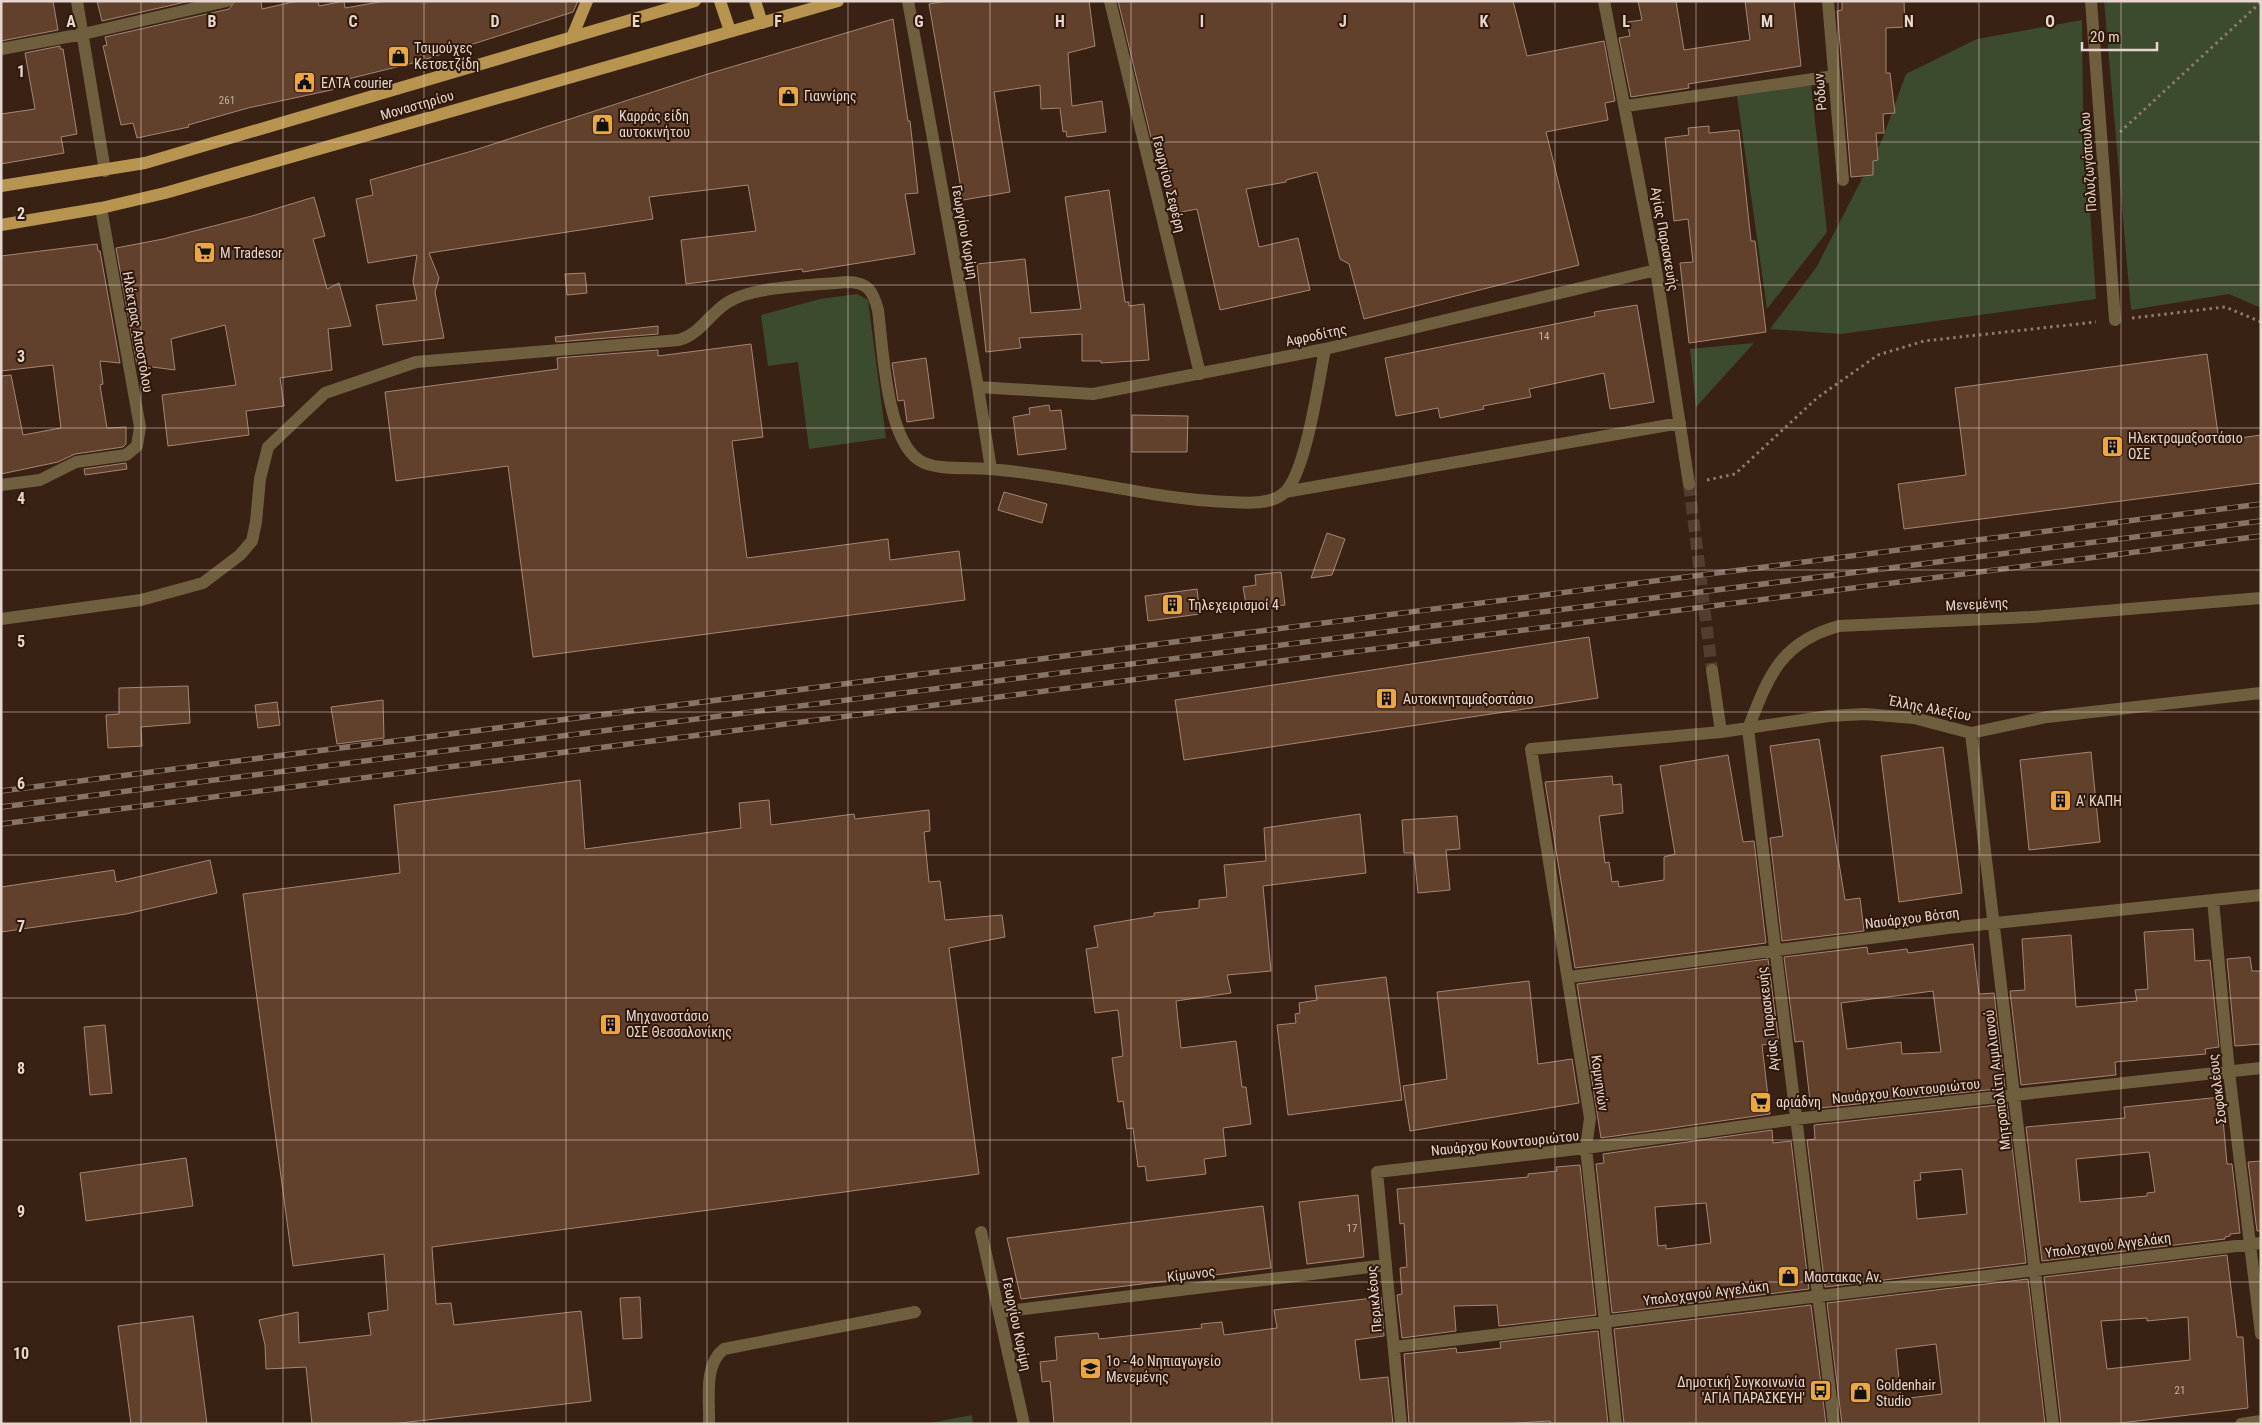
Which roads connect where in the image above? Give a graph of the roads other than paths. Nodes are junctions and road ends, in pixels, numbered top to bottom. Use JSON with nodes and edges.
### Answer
{"nodes":[{"id":1,"x":77,"y":1,"type":"edge"},
{"id":2,"x":227,"y":1,"type":"edge"},
{"id":3,"x":587,"y":1,"type":"edge"},
{"id":4,"x":695,"y":1,"type":"edge"},
{"id":5,"x":720,"y":1,"type":"edge"},
{"id":6,"x":755,"y":1,"type":"edge"},
{"id":7,"x":838,"y":1,"type":"edge"},
{"id":8,"x":908,"y":1,"type":"edge"},
{"id":9,"x":1110,"y":1,"type":"edge"},
{"id":10,"x":1604,"y":1,"type":"edge"},
{"id":11,"x":1828,"y":1,"type":"edge"},
{"id":12,"x":2091,"y":1,"type":"edge"},
{"id":13,"x":762,"y":23,"type":"junction"},
{"id":14,"x":730,"y":31,"type":"junction"},
{"id":15,"x":84,"y":34,"type":"junction"},
{"id":16,"x":572,"y":38,"type":"junction"},
{"id":17,"x":1,"y":49,"type":"edge"},
{"id":18,"x":1834,"y":76,"type":"junction"},
{"id":19,"x":1626,"y":106,"type":"junction"},
{"id":20,"x":105,"y":171,"type":"junction"},
{"id":21,"x":1842,"y":180,"type":"dead end"},
{"id":22,"x":1,"y":186,"type":"edge"},
{"id":23,"x":101,"y":208,"type":"junction"},
{"id":24,"x":1,"y":225,"type":"edge"},
{"id":25,"x":1656,"y":270,"type":"junction"},
{"id":26,"x":2115,"y":320,"type":"road end"},
{"id":27,"x":1325,"y":349,"type":"junction"},
{"id":28,"x":1200,"y":374,"type":"junction"},
{"id":29,"x":978,"y":387,"type":"junction"},
{"id":30,"x":1680,"y":423,"type":"junction"},
{"id":31,"x":991,"y":469,"type":"junction"},
{"id":32,"x":1689,"y":484,"type":"tunnel mouth"},
{"id":33,"x":1,"y":485,"type":"edge"},
{"id":34,"x":1285,"y":492,"type":"junction"},
{"id":35,"x":2261,"y":598,"type":"edge"},
{"id":36,"x":1,"y":619,"type":"edge"},
{"id":37,"x":1712,"y":670,"type":"tunnel mouth"},
{"id":38,"x":2261,"y":693,"type":"edge"},
{"id":39,"x":1748,"y":729,"type":"junction"},
{"id":40,"x":1721,"y":732,"type":"junction"},
{"id":41,"x":1971,"y":733,"type":"junction"},
{"id":42,"x":1532,"y":749,"type":"joint"},
{"id":43,"x":2261,"y":895,"type":"edge"},
{"id":44,"x":2213,"y":900,"type":"junction"},
{"id":45,"x":1993,"y":923,"type":"junction"},
{"id":46,"x":1775,"y":951,"type":"junction"},
{"id":47,"x":1568,"y":977,"type":"junction"},
{"id":48,"x":2261,"y":1068,"type":"edge"},
{"id":49,"x":2229,"y":1072,"type":"junction"},
{"id":50,"x":2014,"y":1094,"type":"junction"},
{"id":51,"x":1795,"y":1119,"type":"junction"},
{"id":52,"x":1586,"y":1148,"type":"junction"},
{"id":53,"x":1377,"y":1172,"type":"joint"},
{"id":54,"x":981,"y":1232,"type":"dead end"},
{"id":55,"x":2256,"y":1243,"type":"edge"},
{"id":56,"x":1386,"y":1265,"type":"junction"},
{"id":57,"x":2034,"y":1269,"type":"junction"},
{"id":58,"x":1816,"y":1295,"type":"junction"},
{"id":59,"x":915,"y":1312,"type":"dead end"},
{"id":60,"x":1000,"y":1312,"type":"junction"},
{"id":61,"x":1605,"y":1320,"type":"junction"},
{"id":62,"x":2261,"y":1334,"type":"edge"},
{"id":63,"x":1394,"y":1347,"type":"junction"},
{"id":64,"x":2261,"y":1422,"type":"edge"},
{"id":65,"x":709,"y":1424,"type":"edge"},
{"id":66,"x":1024,"y":1424,"type":"edge"},
{"id":67,"x":1401,"y":1424,"type":"edge"},
{"id":68,"x":1616,"y":1424,"type":"edge"},
{"id":69,"x":1834,"y":1424,"type":"edge"},
{"id":70,"x":2053,"y":1424,"type":"edge"},
{"id":71,"x":2241,"y":1424,"type":"edge"}],
"edges":[{"from":1,"to":15,"type":"street"},
{"from":2,"to":15,"type":"street"},
{"from":3,"to":16,"type":"main road"},
{"from":4,"to":16,"type":"main road","name":"Μοναστηρίου"},
{"from":5,"to":14,"type":"main road"},
{"from":6,"to":13,"type":"main road"},
{"from":7,"to":13,"type":"main road","name":"Μοναστηρίου"},
{"from":8,"to":29,"type":"street","name":"Γεωργίου Κυρίμη"},
{"from":9,"to":28,"type":"street","name":"Γεωργίου Σεφέρη"},
{"from":10,"to":19,"type":"street","name":"Αγίας Παρασκευής"},
{"from":11,"to":18,"type":"street","name":"Ρόδων"},
{"from":12,"to":26,"type":"street","name":"Πολυζωγόπουλου"},
{"from":13,"to":14,"type":"main road","name":"Μοναστηρίου"},
{"from":14,"to":23,"type":"main road","name":"Μοναστηρίου"},
{"from":15,"to":17,"type":"street"},
{"from":15,"to":20,"type":"street"},
{"from":16,"to":20,"type":"main road","name":"Μοναστηρίου"},
{"from":18,"to":19,"type":"street"},
{"from":18,"to":21,"type":"street","name":"Ρόδων"},
{"from":19,"to":25,"type":"street","name":"Αγίας Παρασκευής"},
{"from":20,"to":22,"type":"main road","name":"Μοναστηρίου"},
{"from":23,"to":24,"type":"main road","name":"Μοναστηρίου"},
{"from":23,"to":33,"type":"street","name":"Ηλέκτρας Αποστόλου"},
{"from":25,"to":27,"type":"street","name":"Αφροδίτης"},
{"from":25,"to":30,"type":"street","name":"Αγίας Παρασκευής"},
{"from":27,"to":28,"type":"street","name":"Αφροδίτης"},
{"from":27,"to":34,"type":"street"},
{"from":28,"to":29,"type":"street","name":"Αφροδίτης"},
{"from":29,"to":31,"type":"street","name":"Γεωργίου Κυρίμη"},
{"from":30,"to":32,"type":"street","name":"Αγίας Παρασκευής"},
{"from":30,"to":34,"type":"street"},
{"from":31,"to":34,"type":"street"},
{"from":31,"to":36,"type":"street"},
{"from":35,"to":39,"type":"street","name":"Μενεμένης"},
{"from":37,"to":40,"type":"street"},
{"from":38,"to":41,"type":"street","name":"Έλλης Αλεξίου"},
{"from":39,"to":40,"type":"street","name":"Έλλης Αλεξίου"},
{"from":39,"to":41,"type":"street","name":"Έλλης Αλεξίου"},
{"from":39,"to":46,"type":"street","name":"Αγίας Παρασκευής"},
{"from":40,"to":42,"type":"street","name":"Έλλης Αλεξίου"},
{"from":41,"to":45,"type":"street","name":"Μητροπολίτη Αιμιλιανού"},
{"from":42,"to":47,"type":"street","name":"Κομνηνών"},
{"from":43,"to":44,"type":"street","name":"Ναυάρχου Βότση"},
{"from":44,"to":45,"type":"street","name":"Ναυάρχου Βότση"},
{"from":44,"to":49,"type":"street","name":"Σοφοκλέους"},
{"from":45,"to":46,"type":"street","name":"Ναυάρχου Βότση"},
{"from":45,"to":50,"type":"street","name":"Μητροπολίτη Αιμιλιανού"},
{"from":46,"to":47,"type":"street","name":"Ναυάρχου Βότση"},
{"from":46,"to":51,"type":"street","name":"Αγίας Παρασκευής"},
{"from":47,"to":52,"type":"street","name":"Κομνηνών"},
{"from":48,"to":49,"type":"street","name":"Ναυάρχου Κουντουριώτου"},
{"from":49,"to":50,"type":"street","name":"Ναυάρχου Κουντουριώτου"},
{"from":49,"to":55,"type":"street","name":"Σοφοκλέους"},
{"from":50,"to":51,"type":"street","name":"Ναυάρχου Κουντουριώτου"},
{"from":50,"to":57,"type":"street","name":"Μητροπολίτη Αιμιλιανού"},
{"from":51,"to":52,"type":"street","name":"Ναυάρχου Κουντουριώτου"},
{"from":51,"to":58,"type":"street","name":"Αγίας Παρασκευής"},
{"from":52,"to":53,"type":"street","name":"Ναυάρχου Κουντουριώτου"},
{"from":52,"to":61,"type":"street","name":"Κομνηνών"},
{"from":53,"to":56,"type":"street","name":"Περικλέους"},
{"from":54,"to":60,"type":"street","name":"Γεωργίου Κυρίμη"},
{"from":55,"to":57,"type":"street","name":"Υπολοχαγού Αγγελάκη"},
{"from":55,"to":62,"type":"street","name":"Σοφοκλέους"},
{"from":56,"to":60,"type":"street","name":"Κίμωνος"},
{"from":56,"to":63,"type":"street","name":"Περικλέους"},
{"from":57,"to":58,"type":"street","name":"Υπολοχαγού Αγγελάκη"},
{"from":57,"to":70,"type":"street","name":"Μητροπολίτη Αιμιλιανού"},
{"from":58,"to":61,"type":"street","name":"Υπολοχαγού Αγγελάκη"},
{"from":58,"to":69,"type":"street","name":"Αγίας Παρασκευής"},
{"from":59,"to":65,"type":"street"},
{"from":60,"to":66,"type":"street","name":"Γεωργίου Κυρίμη"},
{"from":61,"to":63,"type":"street","name":"Υπολοχαγού Αγγελάκη"},
{"from":61,"to":68,"type":"street","name":"Κομνηνών"},
{"from":63,"to":67,"type":"street","name":"Περικλέους"},
{"from":64,"to":71,"type":"street"}]}
